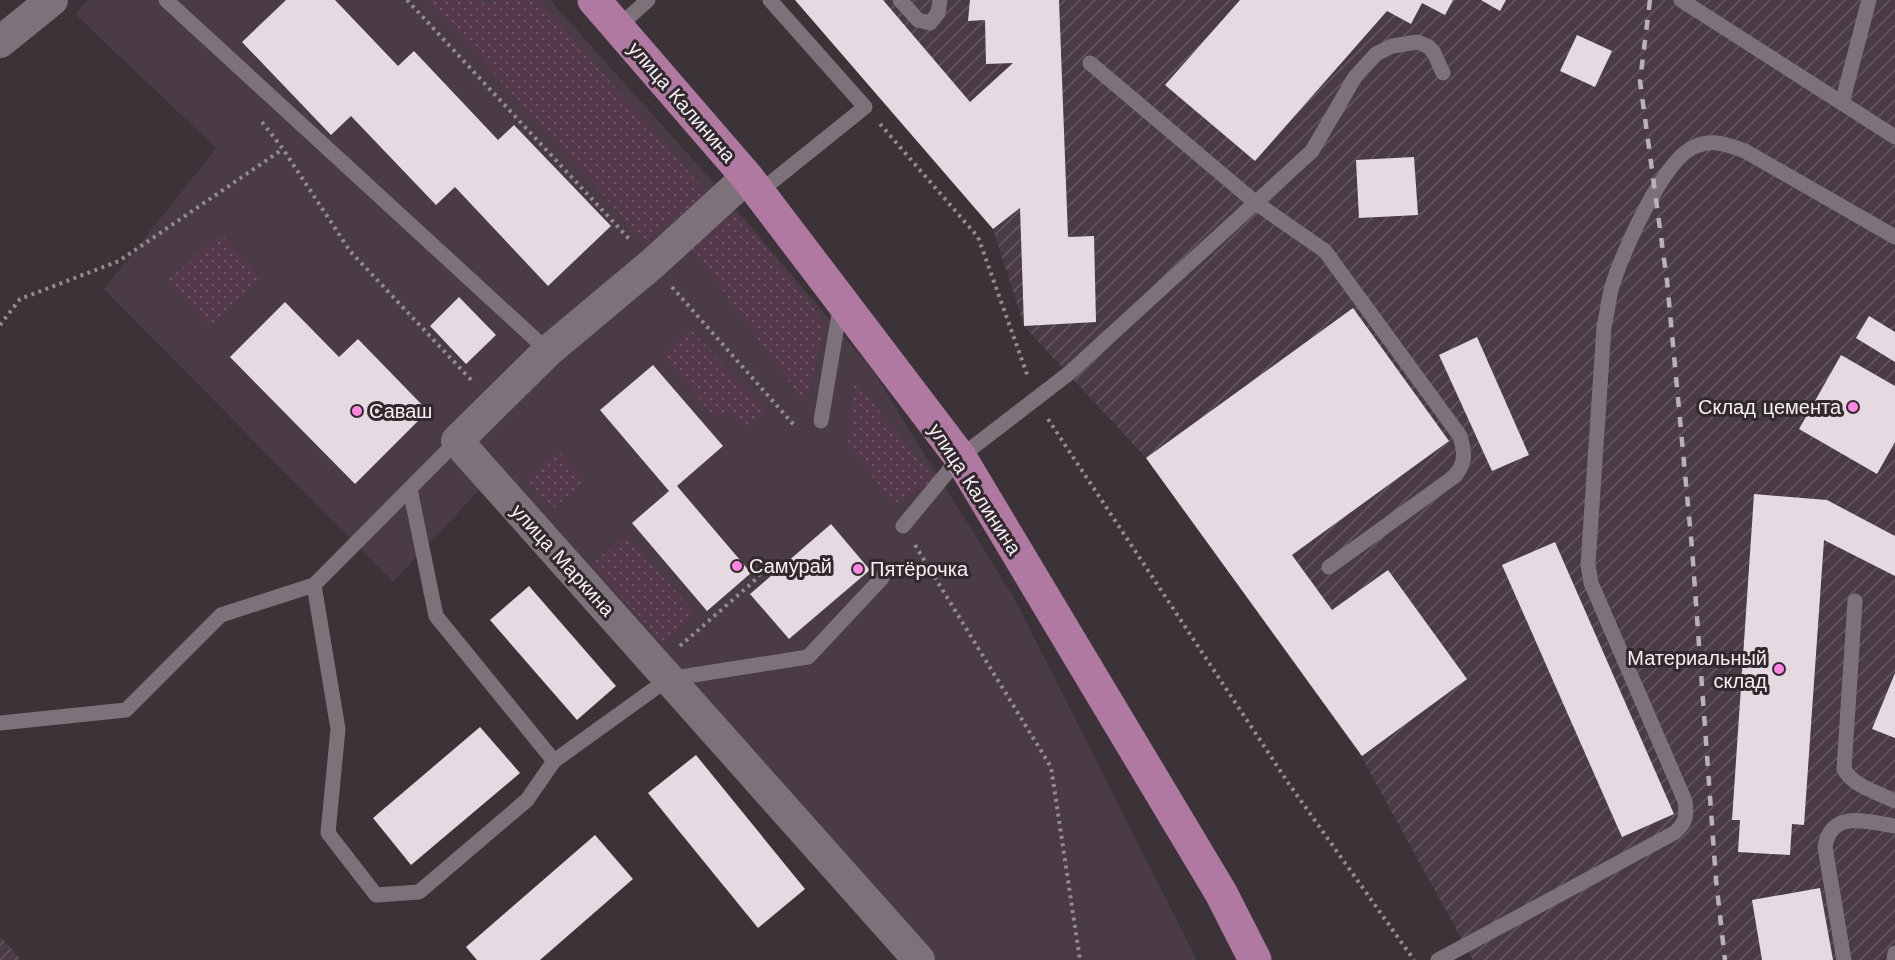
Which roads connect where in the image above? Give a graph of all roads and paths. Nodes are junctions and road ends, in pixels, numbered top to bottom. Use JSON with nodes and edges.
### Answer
{"nodes":[{"id":1,"x":52,"y":0,"type":"edge"},
{"id":2,"x":166,"y":0,"type":"edge"},
{"id":3,"x":407,"y":0,"type":"edge"},
{"id":4,"x":594,"y":0,"type":"edge"},
{"id":5,"x":648,"y":0,"type":"edge"},
{"id":6,"x":771,"y":0,"type":"edge"},
{"id":7,"x":900,"y":0,"type":"edge"},
{"id":8,"x":940,"y":0,"type":"edge"},
{"id":9,"x":1681,"y":0,"type":"edge"},
{"id":10,"x":1869,"y":0,"type":"edge"},
{"id":11,"x":618,"y":27,"type":"junction"},
{"id":12,"x":0,"y":42,"type":"edge"},
{"id":13,"x":1090,"y":63,"type":"dead end"},
{"id":14,"x":1443,"y":73,"type":"dead end"},
{"id":15,"x":1842,"y":103,"type":"junction"},
{"id":16,"x":865,"y":107,"type":"junction"},
{"id":17,"x":256,"y":114,"type":"dead end"},
{"id":18,"x":1895,"y":137,"type":"edge"},
{"id":19,"x":283,"y":149,"type":"junction"},
{"id":20,"x":752,"y":185,"type":"junction"},
{"id":21,"x":1256,"y":203,"type":"junction"},
{"id":22,"x":1895,"y":237,"type":"edge"},
{"id":23,"x":652,"y":264,"type":"junction"},
{"id":24,"x":841,"y":302,"type":"junction"},
{"id":25,"x":0,"y":325,"type":"edge"},
{"id":26,"x":548,"y":351,"type":"junction"},
{"id":27,"x":1035,"y":399,"type":"junction"},
{"id":28,"x":494,"y":404,"type":"junction"},
{"id":29,"x":821,"y":421,"type":"dead end"},
{"id":30,"x":794,"y":425,"type":"dead end"},
{"id":31,"x":457,"y":441,"type":"junction"},
{"id":32,"x":960,"y":456,"type":"junction"},
{"id":33,"x":410,"y":489,"type":"junction"},
{"id":34,"x":903,"y":526,"type":"joint"},
{"id":35,"x":768,"y":565,"type":"dead end"},
{"id":36,"x":1329,"y":567,"type":"dead end"},
{"id":37,"x":882,"y":578,"type":"dead end"},
{"id":38,"x":314,"y":585,"type":"junction"},
{"id":39,"x":1855,"y":601,"type":"dead end"},
{"id":40,"x":662,"y":672,"type":"junction"},
{"id":41,"x":0,"y":723,"type":"edge"},
{"id":42,"x":554,"y":761,"type":"junction"},
{"id":43,"x":1895,"y":801,"type":"edge"},
{"id":44,"x":1895,"y":826,"type":"edge"},
{"id":45,"x":1895,"y":953,"type":"edge"},
{"id":46,"x":919,"y":960,"type":"edge"},
{"id":47,"x":1080,"y":960,"type":"edge"},
{"id":48,"x":1256,"y":960,"type":"edge"},
{"id":49,"x":1414,"y":960,"type":"edge"},
{"id":50,"x":1438,"y":960,"type":"edge"},
{"id":51,"x":1844,"y":960,"type":"edge"},
{"id":52,"x":1894,"y":960,"type":"edge"}],
"edges":[{"from":1,"to":12,"type":"street"},
{"from":2,"to":26,"type":"lane"},
{"from":3,"to":23,"type":"path"},
{"from":4,"to":11,"type":"main road","name":"улица Калинина"},
{"from":5,"to":11,"type":"lane"},
{"from":6,"to":16,"type":"lane"},
{"from":7,"to":8,"type":"lane"},
{"from":9,"to":15,"type":"lane"},
{"from":10,"to":15,"type":"lane"},
{"from":11,"to":20,"type":"main road","name":"улица Калинина"},
{"from":13,"to":21,"type":"lane"},
{"from":14,"to":21,"type":"lane"},
{"from":15,"to":18,"type":"lane"},
{"from":16,"to":20,"type":"lane"},
{"from":16,"to":27,"type":"path"},
{"from":17,"to":19,"type":"path"},
{"from":19,"to":25,"type":"path"},
{"from":19,"to":28,"type":"path"},
{"from":20,"to":23,"type":"street"},
{"from":20,"to":24,"type":"main road","name":"улица Калинина"},
{"from":21,"to":27,"type":"lane"},
{"from":21,"to":36,"type":"lane"},
{"from":22,"to":50,"type":"lane"},
{"from":23,"to":26,"type":"street"},
{"from":23,"to":30,"type":"path"},
{"from":24,"to":29,"type":"lane"},
{"from":24,"to":32,"type":"main road","name":"улица Калинина"},
{"from":26,"to":28,"type":"street"},
{"from":27,"to":32,"type":"lane"},
{"from":27,"to":49,"type":"path"},
{"from":28,"to":31,"type":"street"},
{"from":31,"to":33,"type":"lane"},
{"from":31,"to":40,"type":"street","name":"улица Маркина"},
{"from":32,"to":34,"type":"lane"},
{"from":32,"to":48,"type":"main road","name":"улица Калинина"},
{"from":33,"to":38,"type":"lane"},
{"from":33,"to":42,"type":"lane"},
{"from":34,"to":47,"type":"path"},
{"from":35,"to":40,"type":"path"},
{"from":37,"to":40,"type":"lane"},
{"from":38,"to":41,"type":"lane"},
{"from":38,"to":42,"type":"lane"},
{"from":39,"to":43,"type":"lane"},
{"from":40,"to":42,"type":"lane"},
{"from":40,"to":46,"type":"street","name":"улица Маркина"},
{"from":44,"to":51,"type":"lane"},
{"from":45,"to":52,"type":"lane"}]}
